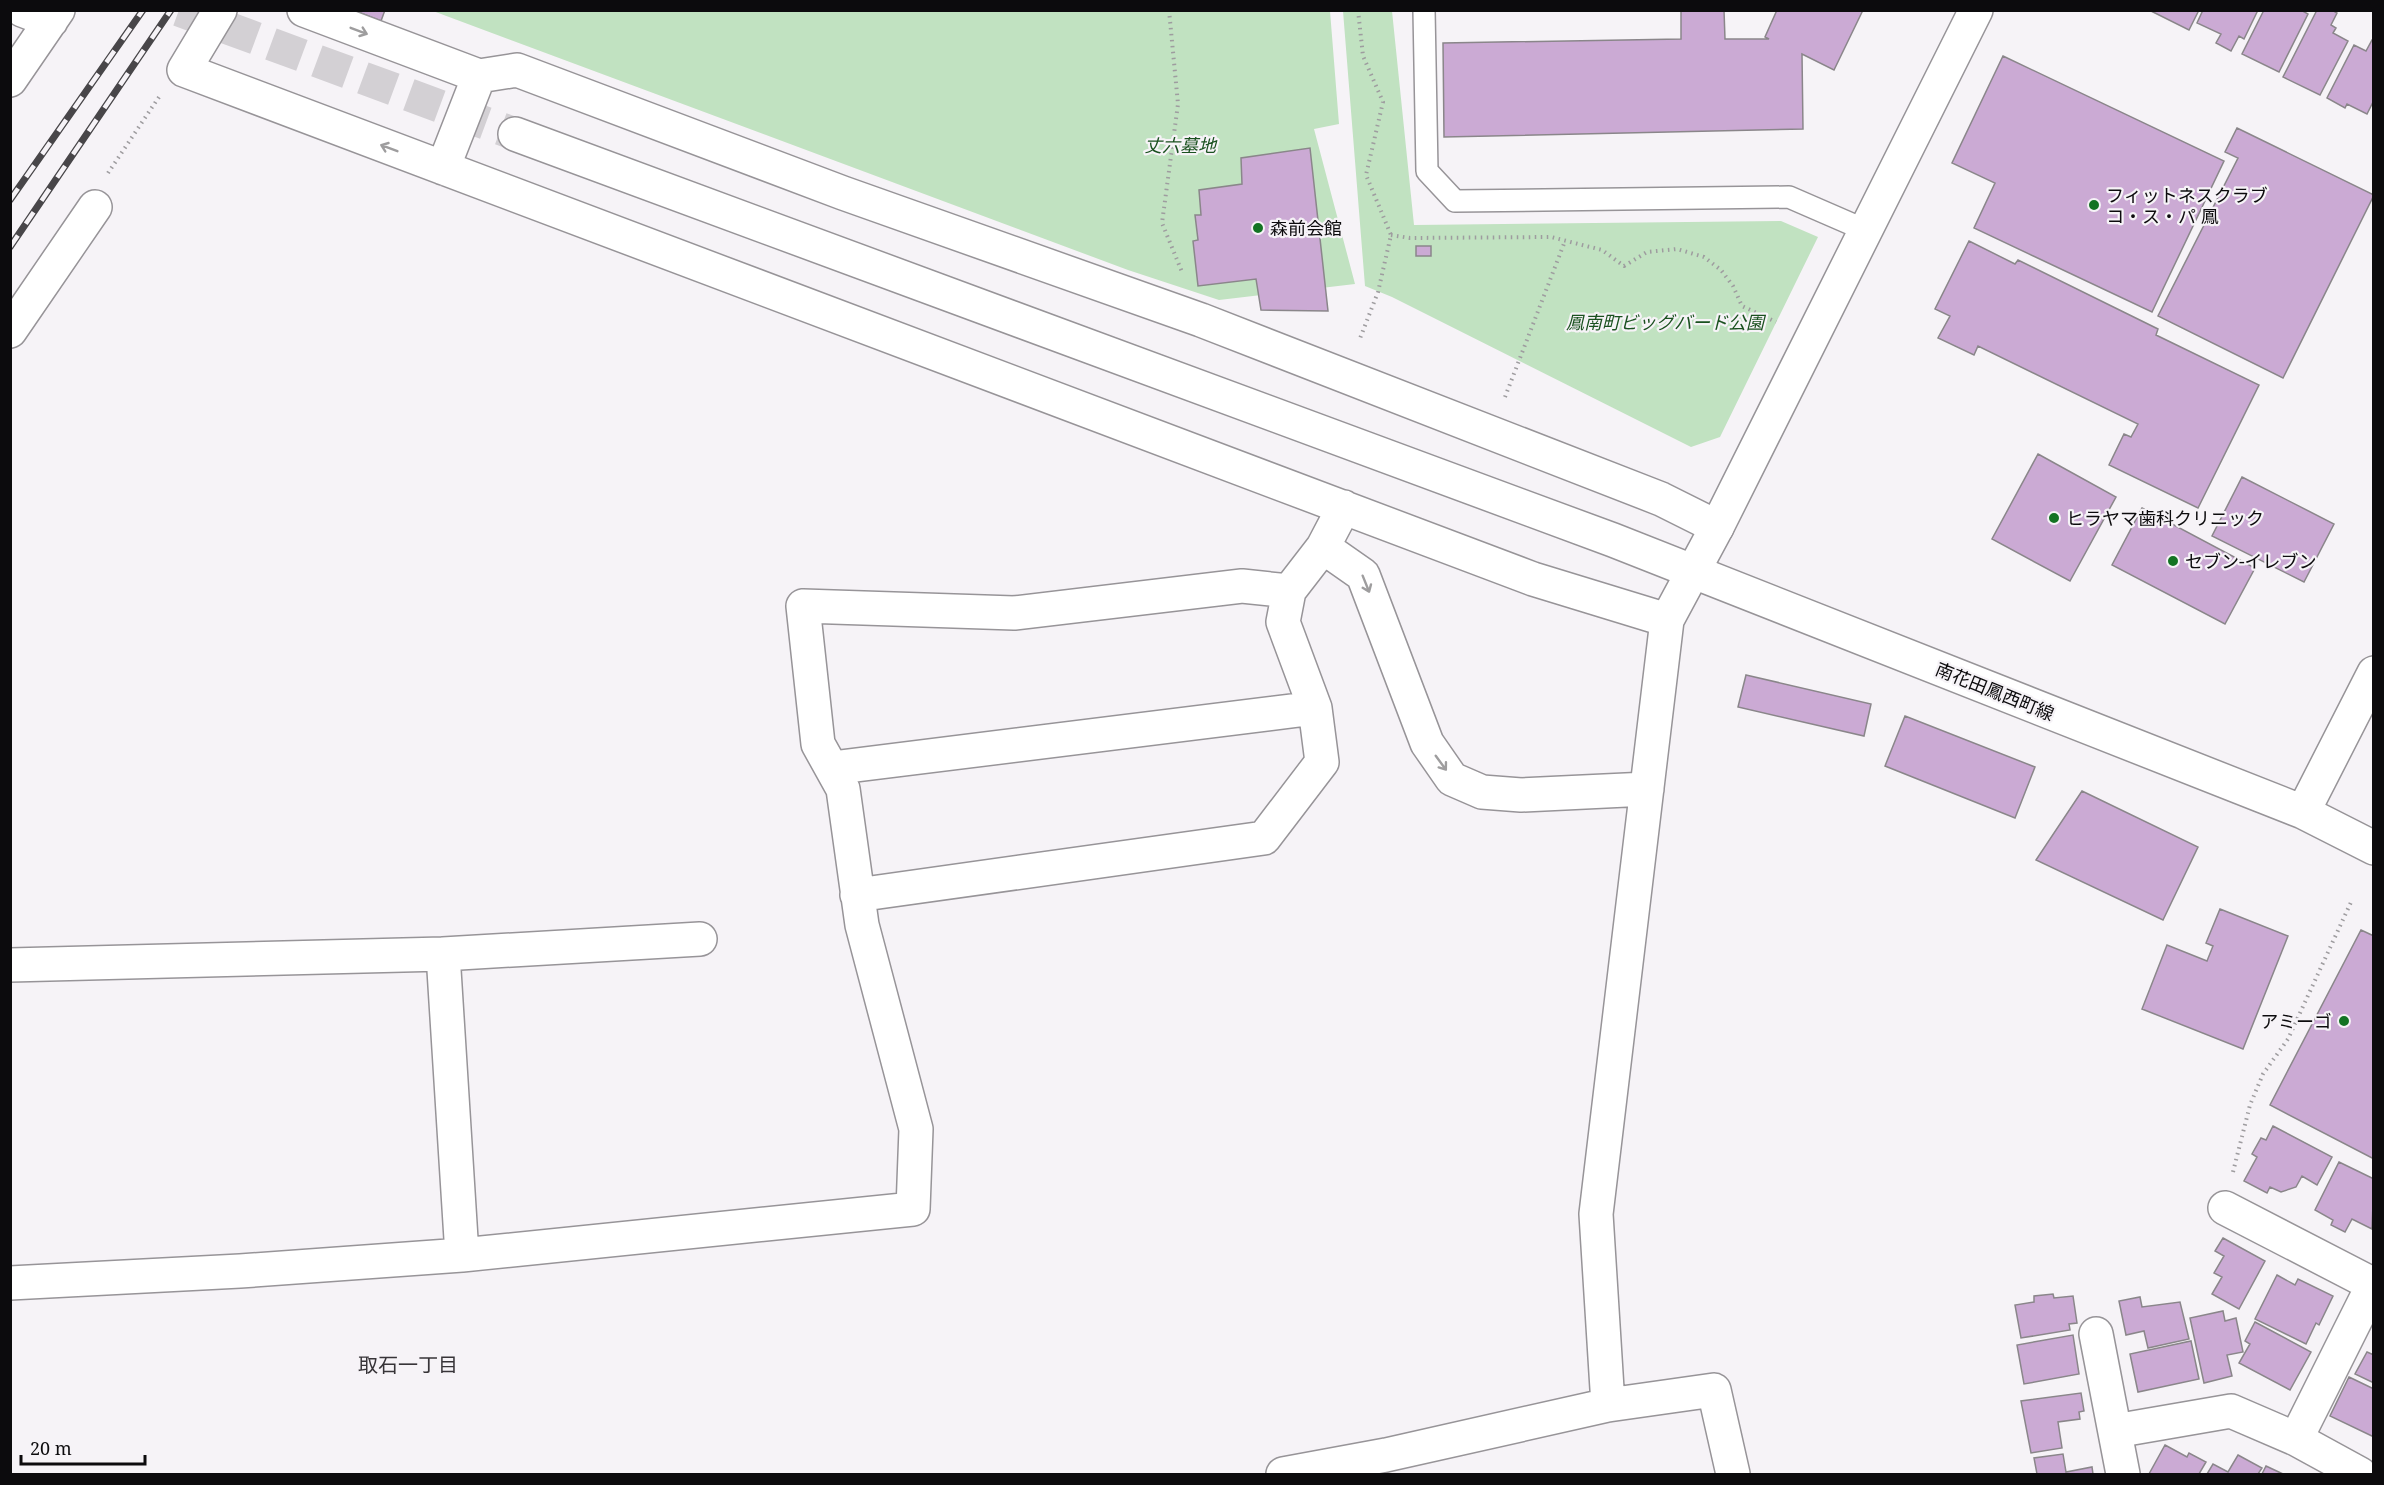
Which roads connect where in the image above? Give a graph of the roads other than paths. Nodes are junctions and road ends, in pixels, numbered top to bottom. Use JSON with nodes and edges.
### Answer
{"nodes":[{"id":1,"x":220,"y":10,"type":"edge"},
{"id":2,"x":304,"y":10,"type":"edge"},
{"id":3,"x":1424,"y":10,"type":"edge"},
{"id":4,"x":1976,"y":10,"type":"edge"},
{"id":5,"x":44,"y":14,"type":"edge"},
{"id":6,"x":479,"y":76,"type":"junction"},
{"id":7,"x":10,"y":80,"type":"edge"},
{"id":8,"x":515,"y":134,"type":"tunnel mouth"},
{"id":9,"x":443,"y":168,"type":"junction"},
{"id":10,"x":95,"y":207,"type":"road end"},
{"id":11,"x":1865,"y":230,"type":"junction"},
{"id":12,"x":10,"y":332,"type":"edge"},
{"id":13,"x":1344,"y":507,"type":"junction"},
{"id":14,"x":1717,"y":527,"type":"junction"},
{"id":15,"x":1323,"y":547,"type":"junction"},
{"id":16,"x":1693,"y":571,"type":"junction"},
{"id":17,"x":1289,"y":591,"type":"junction"},
{"id":18,"x":1667,"y":620,"type":"junction"},
{"id":19,"x":2373,"y":673,"type":"edge"},
{"id":20,"x":1315,"y":708,"type":"junction"},
{"id":21,"x":832,"y":768,"type":"junction"},
{"id":22,"x":1647,"y":789,"type":"junction"},
{"id":23,"x":2303,"y":812,"type":"junction"},
{"id":24,"x":2373,"y":848,"type":"edge"},
{"id":25,"x":857,"y":895,"type":"junction"},
{"id":26,"x":700,"y":939,"type":"dead end"},
{"id":27,"x":443,"y":954,"type":"junction"},
{"id":28,"x":10,"y":965,"type":"edge"},
{"id":29,"x":2225,"y":1208,"type":"road end"},
{"id":30,"x":462,"y":1255,"type":"junction"},
{"id":31,"x":10,"y":1283,"type":"edge"},
{"id":32,"x":2096,"y":1334,"type":"dead end"},
{"id":33,"x":1608,"y":1405,"type":"junction"},
{"id":34,"x":2115,"y":1431,"type":"junction"},
{"id":35,"x":2296,"y":1439,"type":"junction"},
{"id":36,"x":1283,"y":1474,"type":"edge"},
{"id":37,"x":1733,"y":1474,"type":"edge"},
{"id":38,"x":2123,"y":1474,"type":"edge"},
{"id":39,"x":2360,"y":1474,"type":"edge"}],
"edges":[{"from":9,"to":1,"type":"street","one_way":true},
{"from":2,"to":6,"type":"street","one_way":true},
{"from":3,"to":11,"type":"lane"},
{"from":4,"to":11,"type":"street"},
{"from":5,"to":7,"type":"street"},
{"from":6,"to":9,"type":"street"},
{"from":6,"to":14,"type":"street"},
{"from":8,"to":16,"type":"street","name":"南花田鳳西町線"},
{"from":9,"to":13,"type":"street"},
{"from":10,"to":12,"type":"street"},
{"from":11,"to":14,"type":"street"},
{"from":13,"to":15,"type":"street"},
{"from":13,"to":18,"type":"street"},
{"from":14,"to":16,"type":"street"},
{"from":15,"to":17,"type":"street"},
{"from":15,"to":22,"type":"street","one_way":true},
{"from":16,"to":18,"type":"street"},
{"from":16,"to":23,"type":"street","name":"南花田鳳西町線"},
{"from":17,"to":20,"type":"street"},
{"from":17,"to":21,"type":"street"},
{"from":18,"to":22,"type":"street"},
{"from":19,"to":23,"type":"street"},
{"from":20,"to":21,"type":"street"},
{"from":20,"to":25,"type":"street"},
{"from":21,"to":25,"type":"street"},
{"from":22,"to":33,"type":"street"},
{"from":23,"to":24,"type":"street","name":"南花田鳳西町線"},
{"from":25,"to":30,"type":"street"},
{"from":26,"to":27,"type":"street"},
{"from":27,"to":28,"type":"street"},
{"from":27,"to":30,"type":"street"},
{"from":29,"to":35,"type":"street"},
{"from":30,"to":31,"type":"street"},
{"from":32,"to":34,"type":"street"},
{"from":33,"to":36,"type":"street"},
{"from":33,"to":37,"type":"street"},
{"from":34,"to":35,"type":"street"},
{"from":34,"to":38,"type":"street"},
{"from":35,"to":39,"type":"street"}]}
